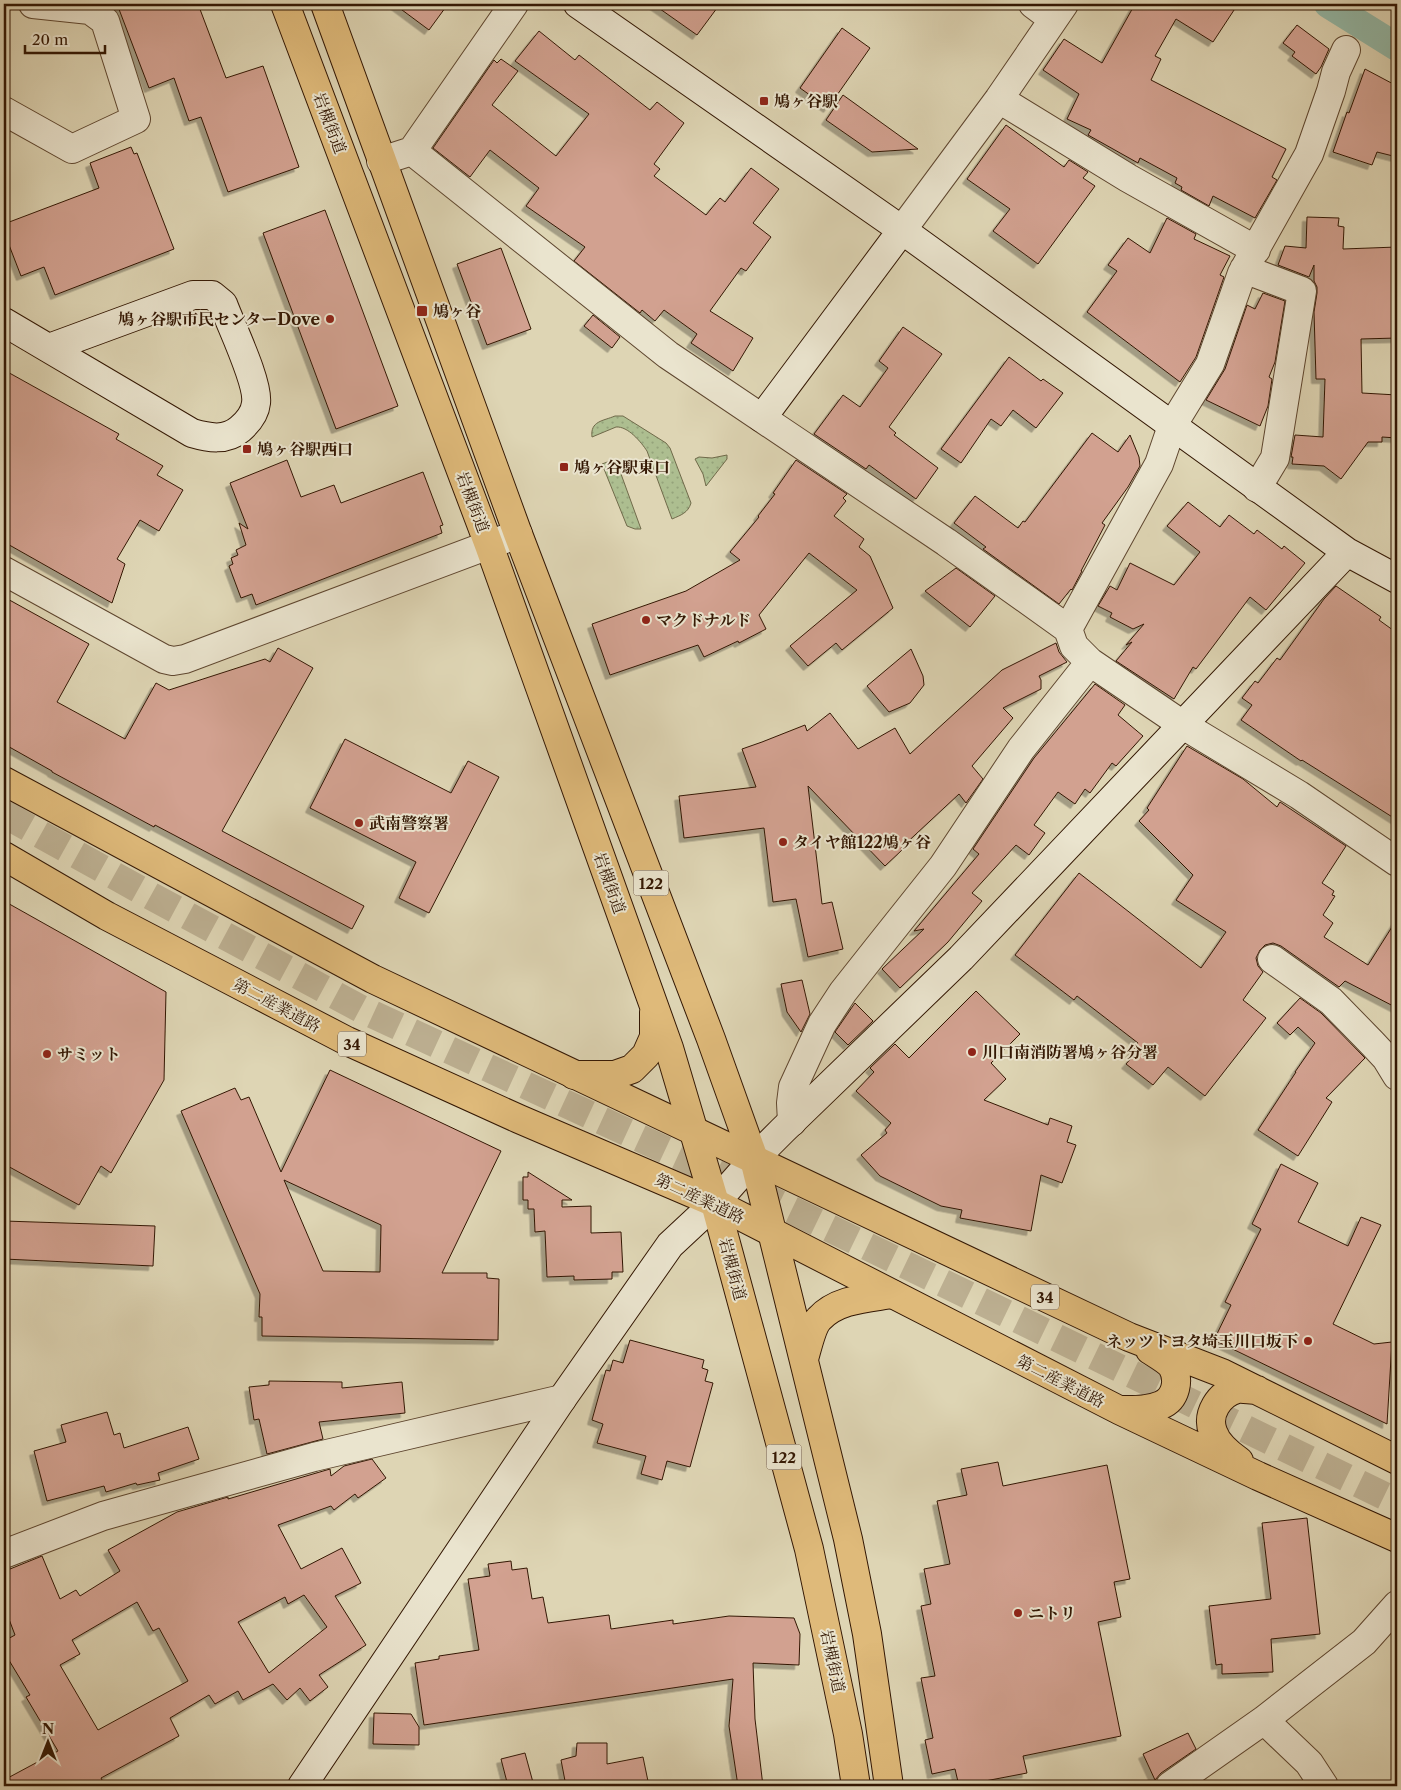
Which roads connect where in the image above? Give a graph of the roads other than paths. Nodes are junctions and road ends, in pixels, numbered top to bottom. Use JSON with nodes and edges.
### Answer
{"nodes":[{"id":1,"x":33,"y":4,"type":"edge"},
{"id":2,"x":284,"y":4,"type":"edge"},
{"id":3,"x":326,"y":4,"type":"edge"},
{"id":4,"x":514,"y":4,"type":"edge"},
{"id":5,"x":578,"y":4,"type":"edge"},
{"id":6,"x":1050,"y":9,"type":"edge"},
{"id":7,"x":1346,"y":50,"type":"dead end"},
{"id":8,"x":999,"y":99,"type":"junction"},
{"id":9,"x":4,"y":111,"type":"edge"},
{"id":10,"x":412,"y":151,"type":"junction"},
{"id":11,"x":381,"y":161,"type":"junction"},
{"id":12,"x":902,"y":230,"type":"junction"},
{"id":13,"x":1250,"y":260,"type":"junction"},
{"id":14,"x":4,"y":322,"type":"edge"},
{"id":15,"x":49,"y":348,"type":"junction"},
{"id":16,"x":762,"y":418,"type":"junction"},
{"id":17,"x":1172,"y":426,"type":"junction"},
{"id":18,"x":1257,"y":488,"type":"junction"},
{"id":19,"x":518,"y":534,"type":"junction"},
{"id":20,"x":489,"y":545,"type":"junction"},
{"id":21,"x":1347,"y":552,"type":"junction"},
{"id":22,"x":4,"y":571,"type":"edge"},
{"id":23,"x":1397,"y":579,"type":"edge"},
{"id":24,"x":1068,"y":629,"type":"junction"},
{"id":25,"x":1090,"y":662,"type":"junction"},
{"id":26,"x":1183,"y":725,"type":"junction"},
{"id":27,"x":4,"y":781,"type":"edge"},
{"id":28,"x":4,"y":856,"type":"edge"},
{"id":29,"x":1397,"y":862,"type":"edge"},
{"id":30,"x":1272,"y":959,"type":"dead end"},
{"id":31,"x":653,"y":1003,"type":"junction"},
{"id":32,"x":574,"y":1075,"type":"junction"},
{"id":33,"x":1397,"y":1076,"type":"edge"},
{"id":34,"x":792,"y":1122,"type":"junction"},
{"id":35,"x":694,"y":1132,"type":"junction"},
{"id":36,"x":754,"y":1159,"type":"junction"},
{"id":37,"x":715,"y":1203,"type":"junction"},
{"id":38,"x":773,"y":1234,"type":"junction"},
{"id":39,"x":892,"y":1294,"type":"junction"},
{"id":40,"x":1129,"y":1337,"type":"junction"},
{"id":41,"x":804,"y":1360,"type":"junction"},
{"id":42,"x":1256,"y":1390,"type":"junction"},
{"id":43,"x":562,"y":1399,"type":"junction"},
{"id":44,"x":1119,"y":1410,"type":"junction"},
{"id":45,"x":1397,"y":1460,"type":"edge"},
{"id":46,"x":1258,"y":1476,"type":"junction"},
{"id":47,"x":1397,"y":1538,"type":"edge"},
{"id":48,"x":4,"y":1554,"type":"edge"},
{"id":49,"x":1397,"y":1605,"type":"edge"},
{"id":50,"x":1264,"y":1720,"type":"junction"},
{"id":51,"x":302,"y":1786,"type":"edge"},
{"id":52,"x":856,"y":1786,"type":"edge"},
{"id":53,"x":888,"y":1786,"type":"edge"},
{"id":54,"x":1170,"y":1786,"type":"edge"},
{"id":55,"x":1324,"y":1786,"type":"edge"}],
"edges":[{"from":1,"to":9,"type":"street"},
{"from":2,"to":20,"type":"main road","name":"岩槻街道","number":"122"},
{"from":3,"to":11,"type":"main road","name":"岩槻街道","number":"122"},
{"from":4,"to":10,"type":"street"},
{"from":5,"to":12,"type":"street"},
{"from":6,"to":8,"type":"street"},
{"from":7,"to":13,"type":"street"},
{"from":8,"to":12,"type":"street"},
{"from":8,"to":13,"type":"street"},
{"from":10,"to":11,"type":"street"},
{"from":10,"to":16,"type":"street"},
{"from":11,"to":19,"type":"main road","name":"岩槻街道","number":"122"},
{"from":12,"to":16,"type":"street"},
{"from":12,"to":17,"type":"street"},
{"from":13,"to":17,"type":"street"},
{"from":13,"to":18,"type":"street"},
{"from":14,"to":15,"type":"street"},
{"from":15,"to":15,"type":"street"},
{"from":16,"to":24,"type":"street"},
{"from":17,"to":18,"type":"street"},
{"from":17,"to":24,"type":"street"},
{"from":18,"to":21,"type":"street"},
{"from":19,"to":20,"type":"street"},
{"from":19,"to":36,"type":"main road","name":"岩槻街道","number":"122"},
{"from":20,"to":22,"type":"street"},
{"from":20,"to":31,"type":"main road","name":"岩槻街道","number":"122"},
{"from":21,"to":23,"type":"street"},
{"from":21,"to":26,"type":"street"},
{"from":24,"to":25,"type":"street"},
{"from":25,"to":26,"type":"street"},
{"from":25,"to":34,"type":"street"},
{"from":26,"to":29,"type":"street"},
{"from":26,"to":34,"type":"street"},
{"from":27,"to":32,"type":"main road","number":"34"},
{"from":28,"to":37,"type":"main road","name":"第二産業道路","number":"34"},
{"from":30,"to":33,"type":"street"},
{"from":31,"to":32,"type":"main road"},
{"from":31,"to":35,"type":"main road","name":"岩槻街道","number":"122"},
{"from":32,"to":35,"type":"main road","number":"34"},
{"from":34,"to":36,"type":"street"},
{"from":35,"to":36,"type":"main road","number":"34"},
{"from":35,"to":37,"type":"main road","name":"岩槻街道","number":"122"},
{"from":36,"to":37,"type":"street"},
{"from":36,"to":38,"type":"main road","name":"岩槻街道","number":"122"},
{"from":36,"to":40,"type":"main road","number":"34"},
{"from":37,"to":38,"type":"main road","name":"第二産業道路","number":"34"},
{"from":37,"to":43,"type":"street"},
{"from":37,"to":52,"type":"main road","name":"岩槻街道","number":"122"},
{"from":38,"to":39,"type":"main road","name":"第二産業道路","number":"34"},
{"from":38,"to":41,"type":"main road","name":"岩槻街道","number":"122"},
{"from":39,"to":41,"type":"main road"},
{"from":39,"to":44,"type":"main road","name":"第二産業道路","number":"34"},
{"from":40,"to":42,"type":"main road","number":"34"},
{"from":40,"to":44,"type":"main road"},
{"from":41,"to":53,"type":"main road","name":"岩槻街道","number":"122"},
{"from":42,"to":45,"type":"main road","number":"34"},
{"from":42,"to":46,"type":"main road"},
{"from":43,"to":48,"type":"street"},
{"from":43,"to":51,"type":"street"},
{"from":44,"to":46,"type":"main road","name":"第二産業道路","number":"34"},
{"from":46,"to":47,"type":"main road","name":"第二産業道路","number":"34"},
{"from":49,"to":50,"type":"street"},
{"from":50,"to":54,"type":"street"},
{"from":50,"to":55,"type":"street"}]}
